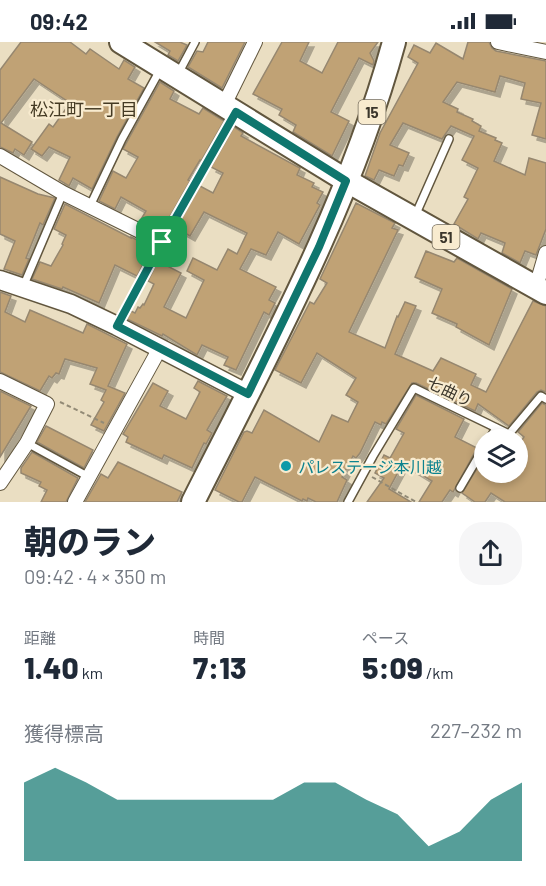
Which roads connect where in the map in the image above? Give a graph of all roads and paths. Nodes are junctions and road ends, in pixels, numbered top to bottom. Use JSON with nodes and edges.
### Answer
{"nodes":[{"id":1,"x":121,"y":42,"type":"edge"},
{"id":2,"x":195,"y":42,"type":"edge"},
{"id":3,"x":255,"y":42,"type":"edge"},
{"id":4,"x":394,"y":42,"type":"edge"},
{"id":5,"x":498,"y":42,"type":"edge"},
{"id":6,"x":546,"y":52,"type":"edge"},
{"id":7,"x":170,"y":71,"type":"junction"},
{"id":8,"x":230,"y":109,"type":"junction"},
{"id":9,"x":449,"y":139,"type":"dead end"},
{"id":10,"x":0,"y":156,"type":"edge"},
{"id":11,"x":346,"y":181,"type":"junction"},
{"id":12,"x":63,"y":194,"type":"junction"},
{"id":13,"x":90,"y":206,"type":"junction"},
{"id":14,"x":414,"y":219,"type":"junction"},
{"id":15,"x":162,"y":242,"type":"junction"},
{"id":16,"x":546,"y":253,"type":"edge"},
{"id":17,"x":0,"y":280,"type":"edge"},
{"id":18,"x":23,"y":287,"type":"junction"},
{"id":19,"x":541,"y":290,"type":"edge"},
{"id":20,"x":117,"y":326,"type":"junction"},
{"id":21,"x":160,"y":348,"type":"junction"},
{"id":22,"x":0,"y":381,"type":"edge"},
{"id":23,"x":248,"y":394,"type":"junction"},
{"id":24,"x":546,"y":399,"type":"edge"},
{"id":25,"x":47,"y":404,"type":"junction"},
{"id":26,"x":115,"y":428,"type":"junction"},
{"id":27,"x":496,"y":428,"type":"joint"},
{"id":28,"x":27,"y":443,"type":"junction"},
{"id":29,"x":474,"y":464,"type":"edge"},
{"id":30,"x":364,"y":473,"type":"junction"},
{"id":31,"x":89,"y":477,"type":"junction"},
{"id":32,"x":0,"y":483,"type":"edge"},
{"id":33,"x":460,"y":488,"type":"dead end"},
{"id":34,"x":75,"y":502,"type":"edge"},
{"id":35,"x":193,"y":502,"type":"edge"},
{"id":36,"x":348,"y":502,"type":"edge"},
{"id":37,"x":416,"y":502,"type":"edge"}],
"edges":[{"from":1,"to":7,"type":"main road","number":"51"},
{"from":2,"to":7,"type":"lane"},
{"from":3,"to":8,"type":"street"},
{"from":4,"to":11,"type":"main road","number":"15"},
{"from":5,"to":6,"type":"street"},
{"from":7,"to":8,"type":"main road","number":"51"},
{"from":7,"to":13,"type":"lane"},
{"from":8,"to":11,"type":"main road","number":"51"},
{"from":8,"to":15,"type":"lane"},
{"from":9,"to":14,"type":"lane"},
{"from":10,"to":12,"type":"street"},
{"from":11,"to":14,"type":"main road","number":"51"},
{"from":11,"to":23,"type":"main road","number":"15"},
{"from":12,"to":13,"type":"street"},
{"from":12,"to":18,"type":"lane"},
{"from":13,"to":15,"type":"street"},
{"from":14,"to":19,"type":"main road","number":"51"},
{"from":15,"to":20,"type":"lane"},
{"from":16,"to":19,"type":"street"},
{"from":17,"to":18,"type":"street"},
{"from":18,"to":20,"type":"street"},
{"from":20,"to":21,"type":"street"},
{"from":21,"to":23,"type":"street"},
{"from":21,"to":26,"type":"street"},
{"from":22,"to":25,"type":"street"},
{"from":23,"to":35,"type":"main road","number":"15"},
{"from":24,"to":27,"type":"lane"},
{"from":25,"to":26,"type":"path"},
{"from":25,"to":28,"type":"street"},
{"from":26,"to":31,"type":"street"},
{"from":27,"to":30,"type":"lane","name":"七曲り"},
{"from":28,"to":31,"type":"lane"},
{"from":28,"to":32,"type":"street"},
{"from":29,"to":33,"type":"lane"},
{"from":30,"to":36,"type":"lane","name":"七曲り"},
{"from":30,"to":37,"type":"path"},
{"from":31,"to":34,"type":"street"}]}
